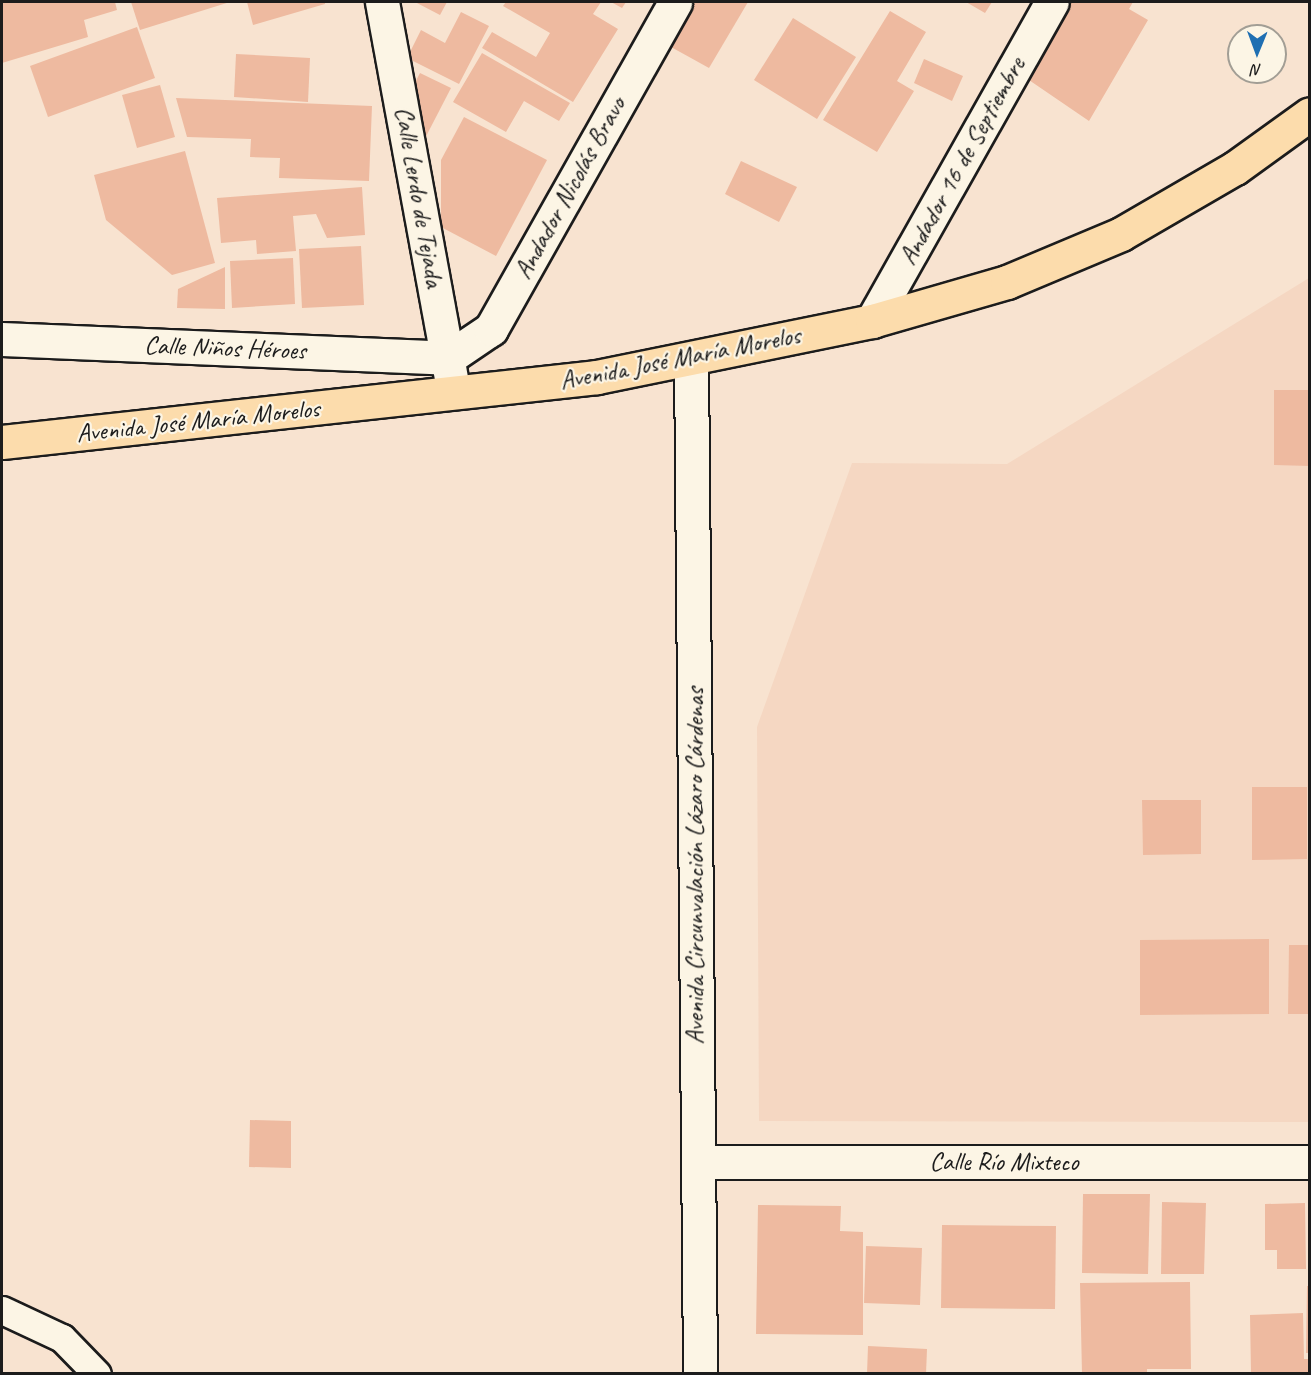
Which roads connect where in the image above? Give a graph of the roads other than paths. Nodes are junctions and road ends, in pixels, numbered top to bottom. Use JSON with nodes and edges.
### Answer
{"nodes":[{"id":1,"x":382,"y":2,"type":"edge"},
{"id":2,"x":675,"y":2,"type":"edge"},
{"id":3,"x":1052,"y":2,"type":"edge"},
{"id":4,"x":1310,"y":114,"type":"edge"},
{"id":5,"x":872,"y":321,"type":"junction"},
{"id":6,"x":2,"y":339,"type":"edge"},
{"id":7,"x":448,"y":358,"type":"junction"},
{"id":8,"x":691,"y":358,"type":"junction"},
{"id":9,"x":454,"y":393,"type":"junction"},
{"id":10,"x":2,"y":442,"type":"edge"},
{"id":11,"x":698,"y":1162,"type":"junction"},
{"id":12,"x":1310,"y":1162,"type":"edge"},
{"id":13,"x":2,"y":1310,"type":"edge"},
{"id":14,"x":97,"y":1374,"type":"edge"},
{"id":15,"x":700,"y":1374,"type":"edge"}],
"edges":[{"from":1,"to":7,"type":"street","name":"Calle Lerdo de Tejada"},
{"from":2,"to":7,"type":"street","name":"Andador Nicolás Bravo"},
{"from":3,"to":5,"type":"street","name":"Andador 16 de Septiembre"},
{"from":4,"to":5,"type":"main road","name":"Avenida José María Morelos"},
{"from":5,"to":8,"type":"main road","name":"Avenida José María Morelos"},
{"from":6,"to":7,"type":"street","name":"Calle Niños Héroes"},
{"from":7,"to":9,"type":"street","name":"Calle Lerdo de Tejada"},
{"from":8,"to":9,"type":"main road","name":"Avenida José María Morelos"},
{"from":8,"to":11,"type":"street","name":"Avenida Circunvalación Lázaro Cárdenas"},
{"from":9,"to":10,"type":"main road","name":"Avenida José María Morelos"},
{"from":11,"to":12,"type":"street","name":"Calle Río Mixteco"},
{"from":11,"to":15,"type":"street","name":"Avenida Circunvalación Lázaro Cárdenas"},
{"from":13,"to":14,"type":"lane"}]}
